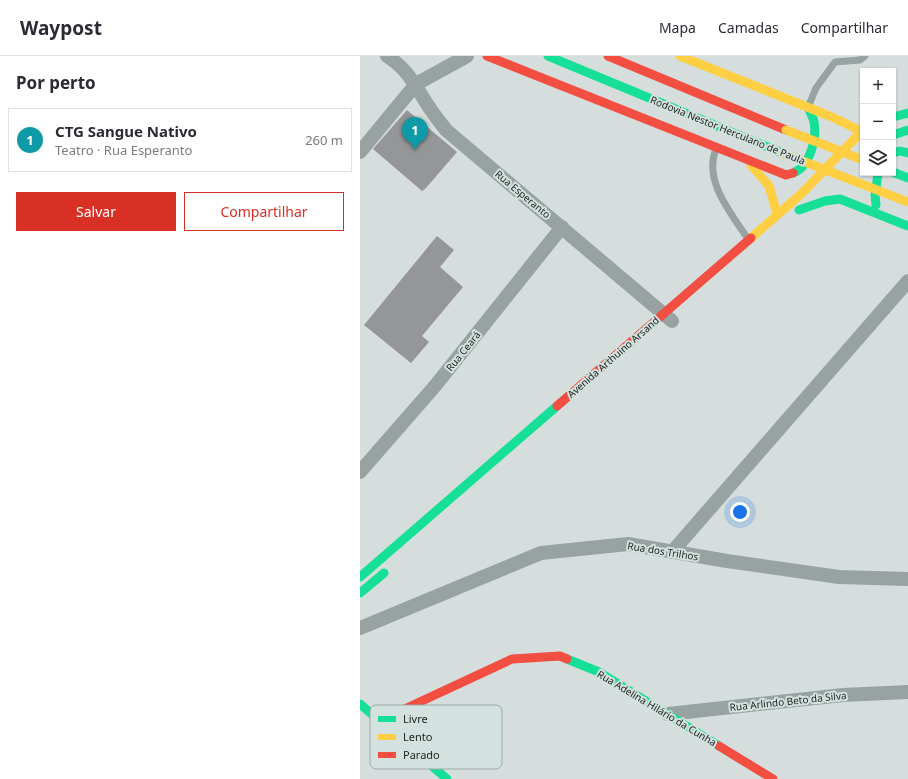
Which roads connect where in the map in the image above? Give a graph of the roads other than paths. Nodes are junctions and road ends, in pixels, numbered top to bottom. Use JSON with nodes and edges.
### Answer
{"nodes":[{"id":1,"x":387,"y":56,"type":"edge"},
{"id":2,"x":466,"y":56,"type":"edge"},
{"id":3,"x":487,"y":56,"type":"edge"},
{"id":4,"x":548,"y":56,"type":"edge"},
{"id":5,"x":608,"y":56,"type":"edge"},
{"id":6,"x":680,"y":56,"type":"edge"},
{"id":7,"x":865,"y":56,"type":"edge"},
{"id":8,"x":416,"y":84,"type":"junction"},
{"id":9,"x":808,"y":108,"type":"junction"},
{"id":10,"x":908,"y":112,"type":"edge"},
{"id":11,"x":896,"y":116,"type":"edge"},
{"id":12,"x":860,"y":129,"type":"edge"},
{"id":13,"x":908,"y":130,"type":"edge"},
{"id":14,"x":860,"y":132,"type":"edge"},
{"id":15,"x":896,"y":134,"type":"edge"},
{"id":16,"x":716,"y":149,"type":"junction"},
{"id":17,"x":360,"y":152,"type":"edge"},
{"id":18,"x":896,"y":152,"type":"edge"},
{"id":19,"x":908,"y":152,"type":"edge"},
{"id":20,"x":860,"y":155,"type":"edge"},
{"id":21,"x":860,"y":159,"type":"edge"},
{"id":22,"x":746,"y":161,"type":"junction"},
{"id":23,"x":896,"y":173,"type":"edge"},
{"id":24,"x":877,"y":176,"type":"edge"},
{"id":25,"x":908,"y":178,"type":"edge"},
{"id":26,"x":829,"y":181,"type":"dead end"},
{"id":27,"x":814,"y":194,"type":"dead end"},
{"id":28,"x":908,"y":202,"type":"edge"},
{"id":29,"x":777,"y":214,"type":"junction"},
{"id":30,"x":886,"y":216,"type":"junction"},
{"id":31,"x":908,"y":226,"type":"edge"},
{"id":32,"x":562,"y":227,"type":"junction"},
{"id":33,"x":748,"y":239,"type":"junction"},
{"id":34,"x":908,"y":281,"type":"edge"},
{"id":35,"x":670,"y":320,"type":"junction"},
{"id":36,"x":360,"y":472,"type":"edge"},
{"id":37,"x":672,"y":552,"type":"junction"},
{"id":38,"x":390,"y":567,"type":"dead end"},
{"id":39,"x":360,"y":576,"type":"edge"},
{"id":40,"x":908,"y":580,"type":"edge"},
{"id":41,"x":360,"y":593,"type":"edge"},
{"id":42,"x":360,"y":628,"type":"edge"},
{"id":43,"x":908,"y":692,"type":"edge"},
{"id":44,"x":360,"y":704,"type":"edge"},
{"id":45,"x":413,"y":705,"type":"edge"},
{"id":46,"x":370,"y":712,"type":"edge"},
{"id":47,"x":668,"y":714,"type":"junction"},
{"id":48,"x":436,"y":769,"type":"edge"},
{"id":49,"x":447,"y":779,"type":"edge"},
{"id":50,"x":773,"y":779,"type":"edge"}],
"edges":[{"from":1,"to":8,"type":"street","name":"Rua Esperanto"},
{"from":2,"to":8,"type":"street"},
{"from":3,"to":16,"type":"main road"},
{"from":4,"to":28,"type":"main road","name":"Rodovia Nestor Herculano de Paula","bridge":true},
{"from":5,"to":21,"type":"main road","bridge":true},
{"from":6,"to":9,"type":"main road"},
{"from":7,"to":9,"type":"lane"},
{"from":8,"to":17,"type":"street"},
{"from":8,"to":32,"type":"street","name":"Rua Esperanto"},
{"from":9,"to":12,"type":"main road"},
{"from":9,"to":22,"type":"main road"},
{"from":10,"to":11,"type":"main road"},
{"from":13,"to":15,"type":"main road"},
{"from":14,"to":29,"type":"main road","name":"Avenida Arthuino Arsand"},
{"from":16,"to":22,"type":"main road"},
{"from":16,"to":33,"type":"lane"},
{"from":18,"to":19,"type":"main road"},
{"from":20,"to":26,"type":"main road"},
{"from":22,"to":29,"type":"main road"},
{"from":23,"to":25,"type":"main road"},
{"from":24,"to":30,"type":"main road"},
{"from":27,"to":30,"type":"main road"},
{"from":29,"to":33,"type":"main road","name":"Avenida Arthuino Arsand"},
{"from":30,"to":31,"type":"main road"},
{"from":32,"to":35,"type":"street","name":"Rua Esperanto"},
{"from":32,"to":36,"type":"street","name":"Rua Ceará"},
{"from":33,"to":35,"type":"main road","name":"Avenida Arthuino Arsand"},
{"from":34,"to":37,"type":"street"},
{"from":35,"to":39,"type":"main road","name":"Avenida Arthuino Arsand"},
{"from":37,"to":40,"type":"street","name":"Rua dos Trilhos"},
{"from":37,"to":42,"type":"street","name":"Rua dos Trilhos"},
{"from":38,"to":41,"type":"main road"},
{"from":43,"to":47,"type":"street","name":"Rua Arlindo Beto da Silva"},
{"from":44,"to":46,"type":"main road"},
{"from":45,"to":47,"type":"main road","name":"Rua Adelina Hilário da Cunha"},
{"from":47,"to":50,"type":"main road","name":"Rua Adelina Hilário da Cunha"},
{"from":48,"to":49,"type":"main road"}]}
